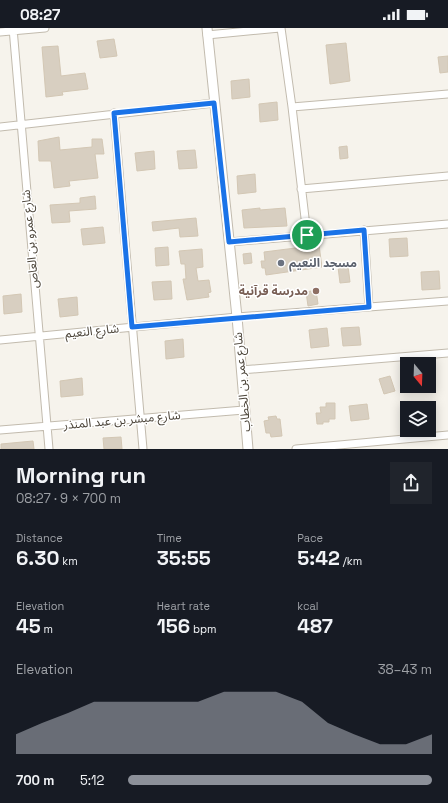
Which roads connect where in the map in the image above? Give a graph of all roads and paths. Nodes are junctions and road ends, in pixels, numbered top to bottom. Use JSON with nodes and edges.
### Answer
{"nodes":[{"id":1,"x":45,"y":28,"type":"edge"},
{"id":2,"x":281,"y":28,"type":"edge"},
{"id":3,"x":13,"y":29,"type":"edge"},
{"id":4,"x":207,"y":31,"type":"edge"},
{"id":5,"x":0,"y":32,"type":"edge"},
{"id":6,"x":448,"y":94,"type":"edge"},
{"id":7,"x":214,"y":103,"type":"junction"},
{"id":8,"x":292,"y":107,"type":"junction"},
{"id":9,"x":114,"y":113,"type":"junction"},
{"id":10,"x":20,"y":125,"type":"junction"},
{"id":11,"x":0,"y":127,"type":"edge"},
{"id":12,"x":448,"y":176,"type":"edge"},
{"id":13,"x":301,"y":189,"type":"junction"},
{"id":14,"x":448,"y":224,"type":"edge"},
{"id":15,"x":364,"y":230,"type":"junction"},
{"id":16,"x":307,"y":235,"type":"junction"},
{"id":17,"x":229,"y":242,"type":"junction"},
{"id":18,"x":448,"y":301,"type":"edge"},
{"id":19,"x":369,"y":307,"type":"junction"},
{"id":20,"x":237,"y":317,"type":"junction"},
{"id":21,"x":132,"y":327,"type":"junction"},
{"id":22,"x":38,"y":336,"type":"junction"},
{"id":23,"x":0,"y":340,"type":"edge"},
{"id":24,"x":448,"y":353,"type":"edge"},
{"id":25,"x":241,"y":370,"type":"junction"},
{"id":26,"x":244,"y":410,"type":"junction"},
{"id":27,"x":141,"y":418,"type":"junction"},
{"id":28,"x":47,"y":426,"type":"junction"},
{"id":29,"x":0,"y":430,"type":"edge"},
{"id":30,"x":448,"y":435,"type":"edge"},
{"id":31,"x":49,"y":449,"type":"edge"},
{"id":32,"x":143,"y":449,"type":"edge"},
{"id":33,"x":248,"y":449,"type":"edge"},
{"id":34,"x":296,"y":449,"type":"edge"}],
"edges":[{"from":1,"to":3,"type":"street"},
{"from":2,"to":4,"type":"street"},
{"from":2,"to":8,"type":"street"},
{"from":3,"to":5,"type":"street"},
{"from":3,"to":10,"type":"street","name":"شارع عمرو بن العاص"},
{"from":4,"to":7,"type":"street","name":"شارع عمر بن الخطاب"},
{"from":6,"to":8,"type":"street"},
{"from":7,"to":9,"type":"street"},
{"from":7,"to":17,"type":"street","name":"شارع عمر بن الخطاب"},
{"from":8,"to":13,"type":"street"},
{"from":9,"to":10,"type":"street"},
{"from":9,"to":21,"type":"street"},
{"from":10,"to":11,"type":"street"},
{"from":10,"to":22,"type":"street","name":"شارع عمرو بن العاص"},
{"from":12,"to":13,"type":"street"},
{"from":13,"to":16,"type":"street"},
{"from":14,"to":15,"type":"street"},
{"from":15,"to":16,"type":"street"},
{"from":15,"to":19,"type":"street"},
{"from":16,"to":17,"type":"street"},
{"from":17,"to":20,"type":"street","name":"شارع عمر بن الخطاب"},
{"from":18,"to":19,"type":"street","name":"شارع النعيم"},
{"from":19,"to":20,"type":"street","name":"شارع النعيم"},
{"from":20,"to":21,"type":"street","name":"شارع النعيم"},
{"from":20,"to":25,"type":"street","name":"شارع عمر بن الخطاب"},
{"from":21,"to":22,"type":"street","name":"شارع النعيم"},
{"from":21,"to":27,"type":"street"},
{"from":22,"to":23,"type":"street","name":"شارع النعيم"},
{"from":22,"to":28,"type":"street","name":"شارع عمرو بن العاص"},
{"from":24,"to":25,"type":"street"},
{"from":25,"to":26,"type":"street","name":"شارع عمر بن الخطاب"},
{"from":26,"to":27,"type":"street","name":"شارع مبشر بن عبد المنذر"},
{"from":26,"to":33,"type":"street","name":"شارع عمر بن الخطاب"},
{"from":27,"to":28,"type":"street","name":"شارع مبشر بن عبد المنذر"},
{"from":27,"to":32,"type":"street"},
{"from":28,"to":29,"type":"street","name":"شارع مبشر بن عبد المنذر"},
{"from":28,"to":31,"type":"street","name":"شارع عمرو بن العاص"},
{"from":30,"to":34,"type":"street"}]}
